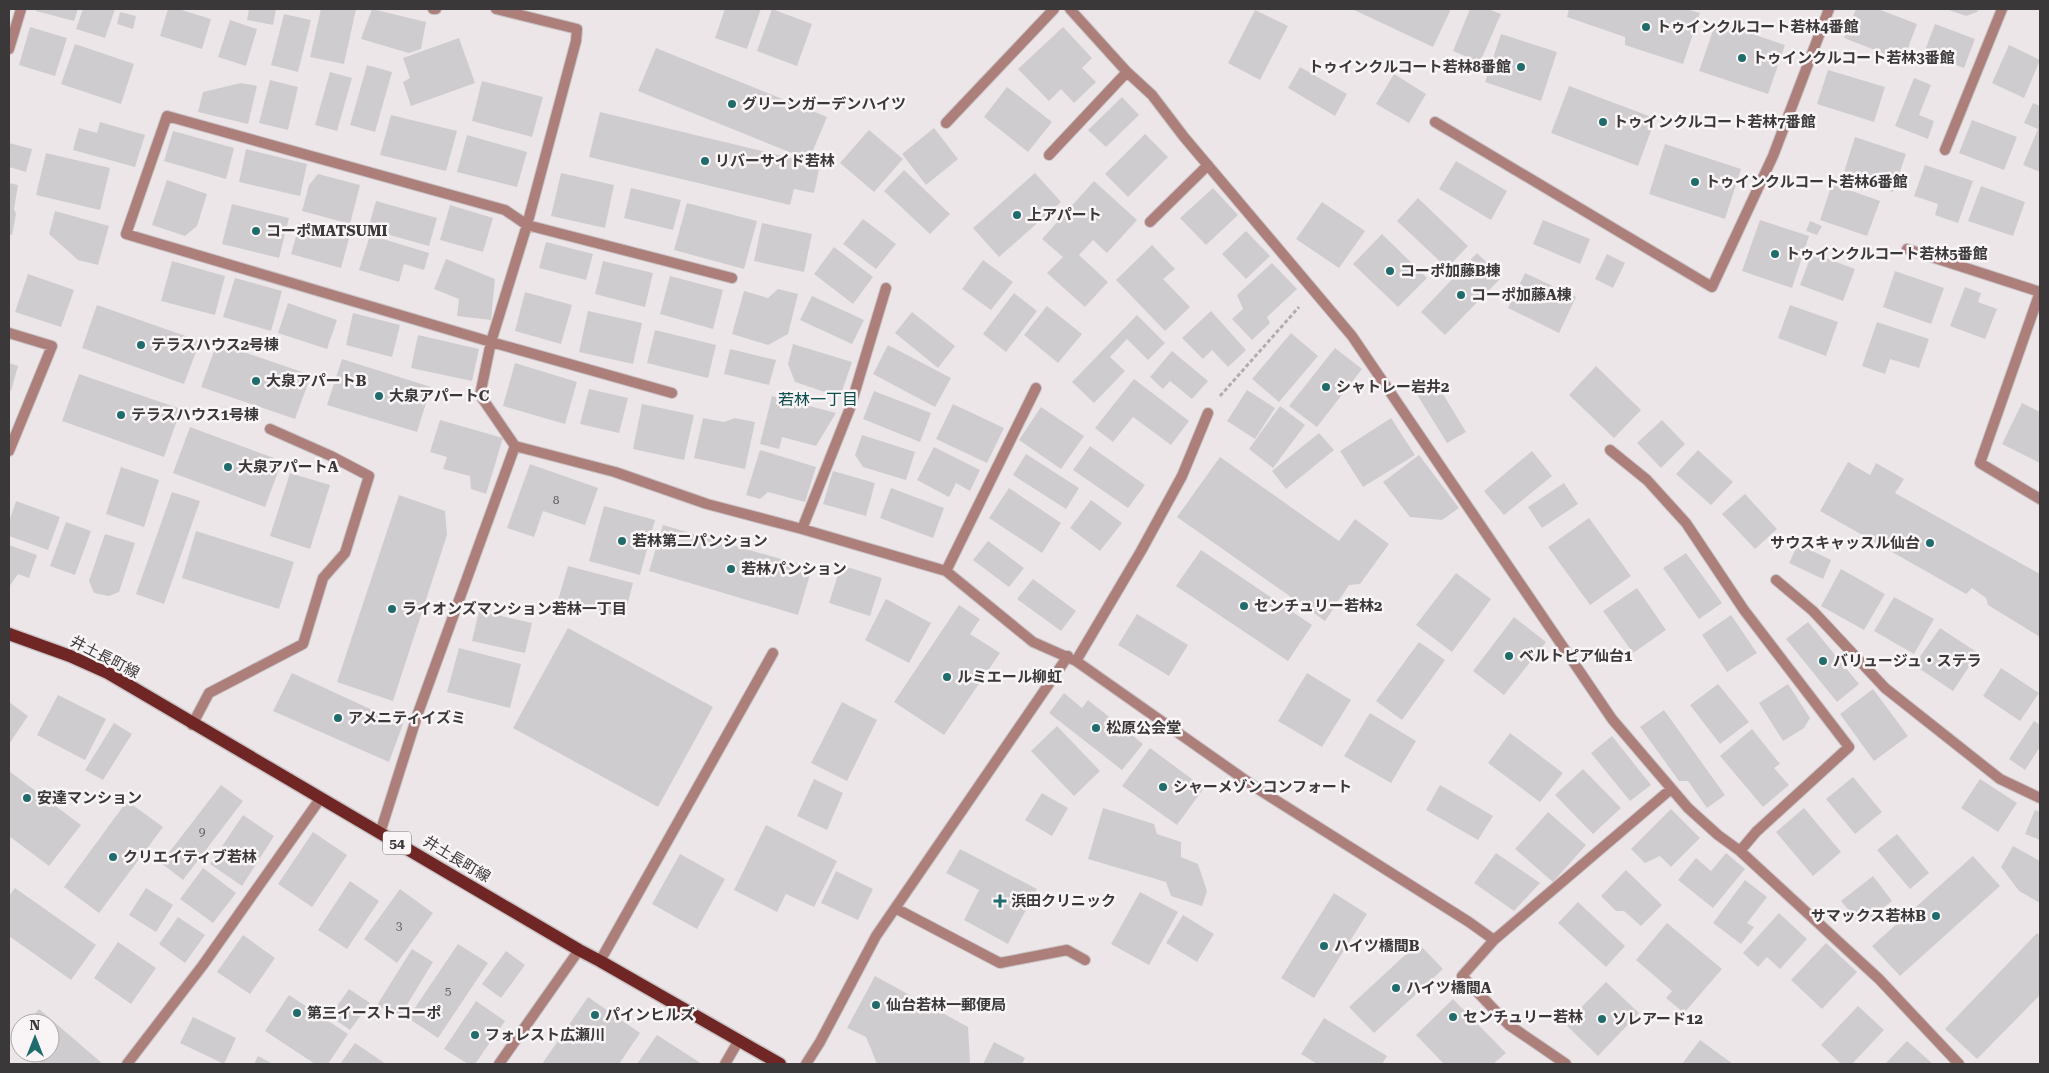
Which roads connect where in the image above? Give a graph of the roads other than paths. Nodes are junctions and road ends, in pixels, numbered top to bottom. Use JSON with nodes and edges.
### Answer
{"nodes":[{"id":1,"x":21,"y":9,"type":"edge"},
{"id":2,"x":496,"y":9,"type":"edge"},
{"id":3,"x":1054,"y":9,"type":"edge"},
{"id":4,"x":1070,"y":9,"type":"edge"},
{"id":5,"x":1827,"y":9,"type":"edge"},
{"id":6,"x":2002,"y":9,"type":"edge"},
{"id":7,"x":9,"y":49,"type":"edge"},
{"id":8,"x":1127,"y":72,"type":"junction"},
{"id":9,"x":1435,"y":122,"type":"dead end"},
{"id":10,"x":946,"y":123,"type":"dead end"},
{"id":11,"x":1945,"y":150,"type":"dead end"},
{"id":12,"x":1048,"y":155,"type":"dead end"},
{"id":13,"x":1208,"y":165,"type":"junction"},
{"id":14,"x":1150,"y":222,"type":"dead end"},
{"id":15,"x":527,"y":225,"type":"junction"},
{"id":16,"x":1906,"y":249,"type":"dead end"},
{"id":17,"x":732,"y":278,"type":"dead end"},
{"id":18,"x":886,"y":288,"type":"dead end"},
{"id":19,"x":2040,"y":292,"type":"edge"},
{"id":20,"x":9,"y":333,"type":"edge"},
{"id":21,"x":491,"y":342,"type":"junction"},
{"id":22,"x":1036,"y":388,"type":"dead end"},
{"id":23,"x":672,"y":393,"type":"dead end"},
{"id":24,"x":1208,"y":413,"type":"road end"},
{"id":25,"x":270,"y":429,"type":"dead end"},
{"id":26,"x":515,"y":446,"type":"junction"},
{"id":27,"x":1610,"y":450,"type":"dead end"},
{"id":28,"x":9,"y":451,"type":"edge"},
{"id":29,"x":2040,"y":500,"type":"edge"},
{"id":30,"x":802,"y":529,"type":"junction"},
{"id":31,"x":946,"y":571,"type":"junction"},
{"id":32,"x":1776,"y":580,"type":"dead end"},
{"id":33,"x":9,"y":634,"type":"edge"},
{"id":34,"x":773,"y":653,"type":"dead end"},
{"id":35,"x":1072,"y":659,"type":"junction"},
{"id":36,"x":192,"y":724,"type":"junction"},
{"id":37,"x":1671,"y":789,"type":"junction"},
{"id":38,"x":320,"y":798,"type":"junction"},
{"id":39,"x":2040,"y":798,"type":"edge"},
{"id":40,"x":380,"y":833,"type":"junction"},
{"id":41,"x":1740,"y":851,"type":"junction"},
{"id":42,"x":895,"y":908,"type":"junction"},
{"id":43,"x":1494,"y":940,"type":"junction"},
{"id":44,"x":579,"y":950,"type":"junction"},
{"id":45,"x":1085,"y":960,"type":"dead end"},
{"id":46,"x":600,"y":961,"type":"junction"},
{"id":47,"x":739,"y":1040,"type":"junction"},
{"id":48,"x":127,"y":1064,"type":"edge"},
{"id":49,"x":499,"y":1064,"type":"edge"},
{"id":50,"x":724,"y":1064,"type":"edge"},
{"id":51,"x":780,"y":1064,"type":"edge"},
{"id":52,"x":806,"y":1064,"type":"edge"},
{"id":53,"x":1566,"y":1064,"type":"edge"},
{"id":54,"x":1958,"y":1064,"type":"edge"}],
"edges":[{"from":1,"to":7,"type":"street"},
{"from":2,"to":15,"type":"street"},
{"from":3,"to":10,"type":"street"},
{"from":4,"to":8,"type":"street"},
{"from":5,"to":9,"type":"street"},
{"from":6,"to":11,"type":"street"},
{"from":8,"to":12,"type":"street"},
{"from":8,"to":13,"type":"street"},
{"from":13,"to":14,"type":"street"},
{"from":13,"to":37,"type":"street"},
{"from":15,"to":17,"type":"street"},
{"from":15,"to":21,"type":"street"},
{"from":15,"to":21,"type":"street"},
{"from":16,"to":19,"type":"street"},
{"from":18,"to":30,"type":"street"},
{"from":19,"to":29,"type":"street"},
{"from":20,"to":28,"type":"street"},
{"from":21,"to":23,"type":"street"},
{"from":21,"to":26,"type":"street"},
{"from":22,"to":31,"type":"street"},
{"from":24,"to":35,"type":"street"},
{"from":25,"to":36,"type":"street"},
{"from":26,"to":30,"type":"street"},
{"from":26,"to":40,"type":"street"},
{"from":27,"to":41,"type":"street"},
{"from":30,"to":31,"type":"street"},
{"from":31,"to":35,"type":"street"},
{"from":32,"to":39,"type":"street"},
{"from":33,"to":36,"type":"main road","name":"井土長町線","number":"54"},
{"from":34,"to":46,"type":"street"},
{"from":35,"to":42,"type":"street"},
{"from":35,"to":43,"type":"street"},
{"from":36,"to":38,"type":"main road","name":"井土長町線","number":"54"},
{"from":37,"to":41,"type":"street"},
{"from":37,"to":43,"type":"street"},
{"from":38,"to":40,"type":"main road","name":"井土長町線","number":"54"},
{"from":38,"to":48,"type":"street"},
{"from":40,"to":44,"type":"main road","name":"井土長町線","number":"54"},
{"from":41,"to":54,"type":"street"},
{"from":42,"to":45,"type":"street"},
{"from":42,"to":52,"type":"street"},
{"from":43,"to":53,"type":"street"},
{"from":44,"to":46,"type":"main road","name":"井土長町線","number":"54"},
{"from":44,"to":49,"type":"street"},
{"from":46,"to":47,"type":"main road","name":"井土長町線","number":"54"},
{"from":47,"to":50,"type":"street"},
{"from":47,"to":51,"type":"main road","name":"井土長町線","number":"54"}]}
